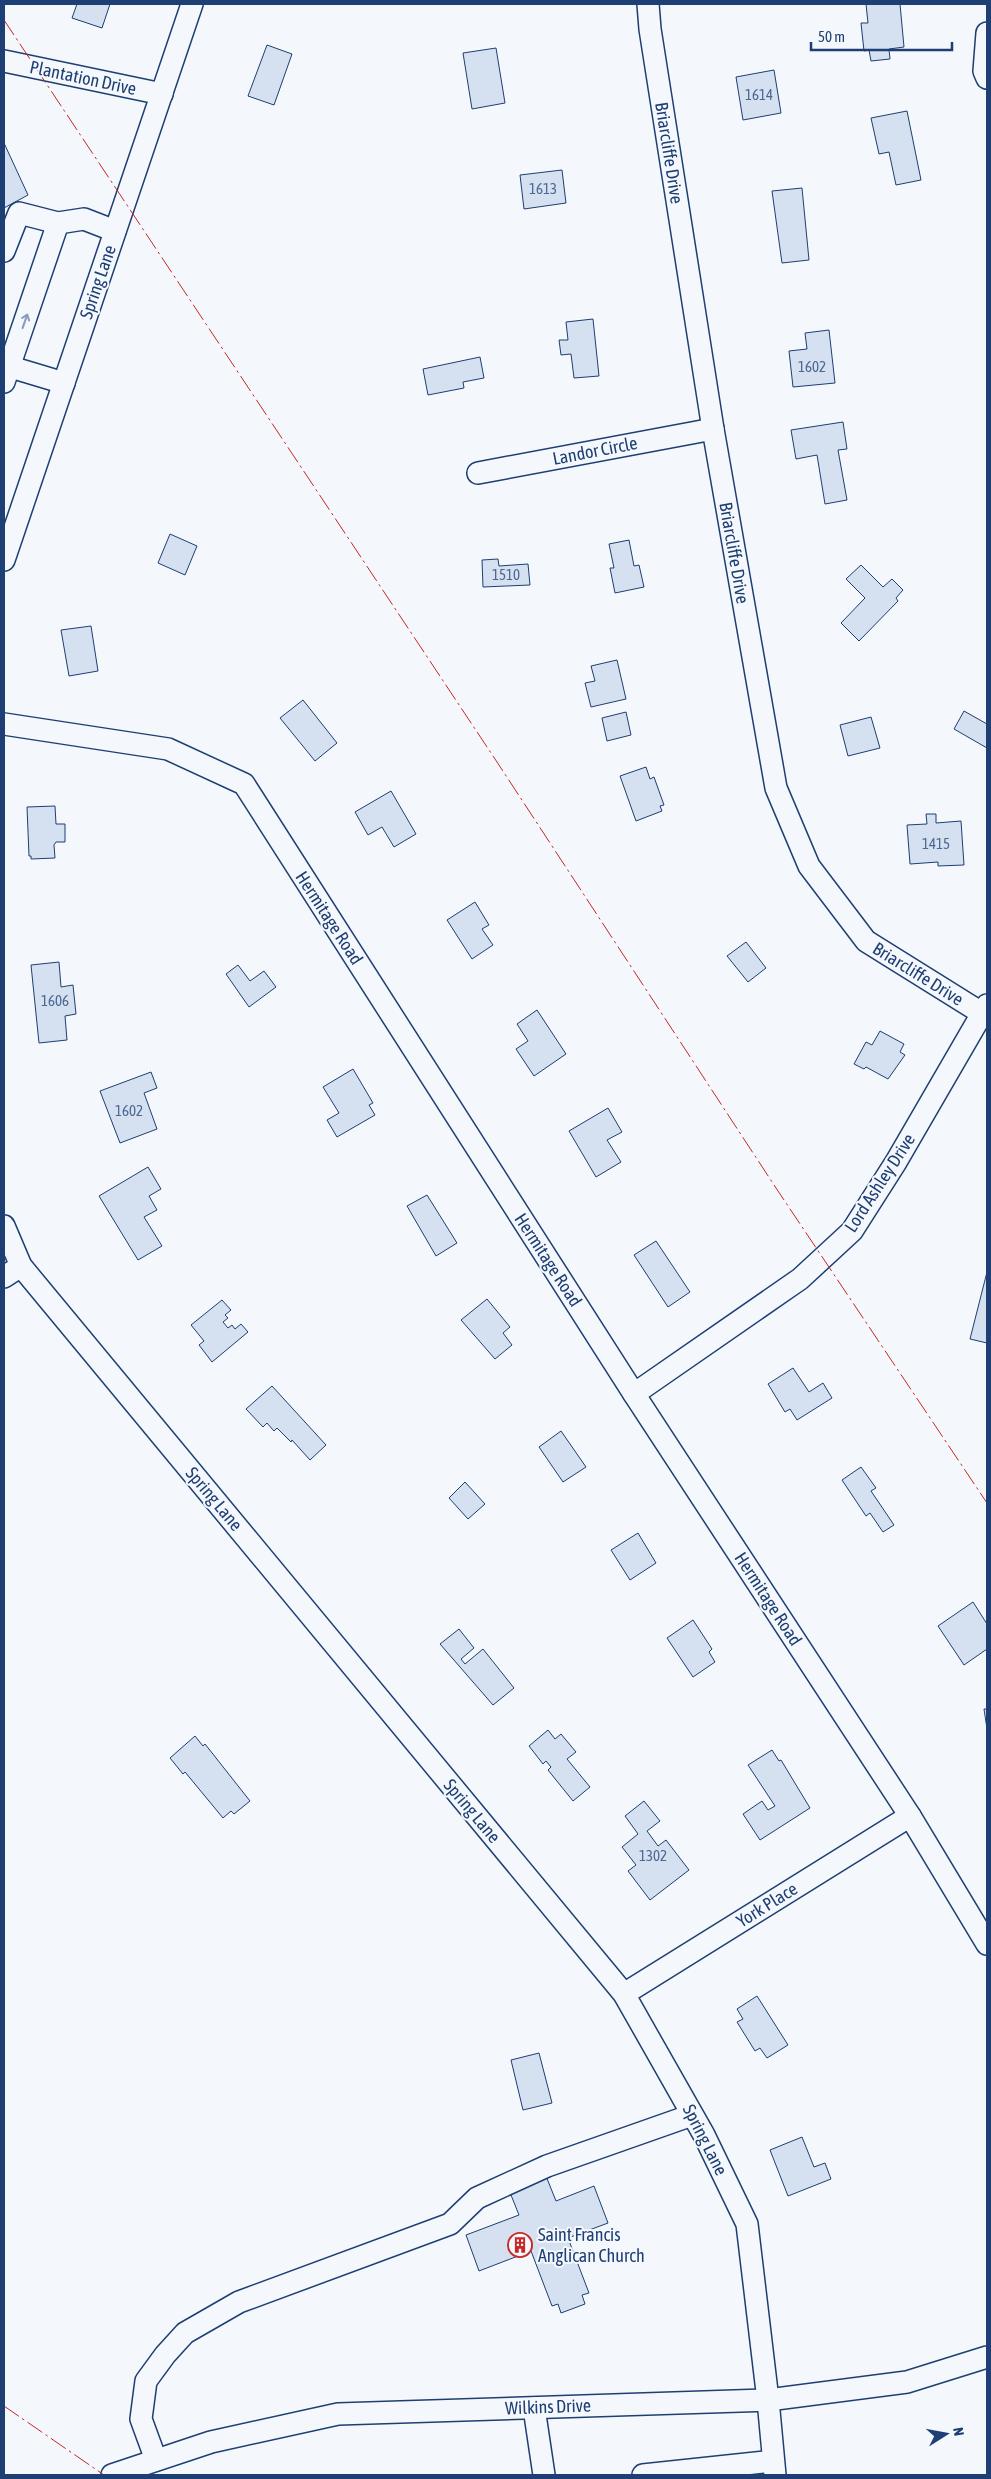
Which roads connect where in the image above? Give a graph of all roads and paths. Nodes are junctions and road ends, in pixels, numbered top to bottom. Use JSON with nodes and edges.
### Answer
{"nodes":[{"id":1,"x":192,"y":4,"type":"edge"},
{"id":2,"x":648,"y":4,"type":"edge"},
{"id":3,"x":987,"y":33,"type":"edge"},
{"id":4,"x":4,"y":61,"type":"edge"},
{"id":5,"x":987,"y":78,"type":"edge"},
{"id":6,"x":162,"y":94,"type":"junction"},
{"id":7,"x":58,"y":223,"type":"junction"},
{"id":8,"x":115,"y":231,"type":"junction"},
{"id":9,"x":4,"y":251,"type":"edge"},
{"id":10,"x":5,"y":372,"type":"edge"},
{"id":11,"x":64,"y":383,"type":"junction"},
{"id":12,"x":712,"y":429,"type":"junction"},
{"id":13,"x":478,"y":473,"type":"dead end"},
{"id":14,"x":4,"y":560,"type":"edge"},
{"id":15,"x":4,"y":724,"type":"edge"},
{"id":16,"x":985,"y":1009,"type":"edge"},
{"id":17,"x":4,"y":1226,"type":"edge"},
{"id":18,"x":12,"y":1272,"type":"edge"},
{"id":19,"x":634,"y":1394,"type":"junction"},
{"id":20,"x":910,"y":1816,"type":"junction"},
{"id":21,"x":987,"y":1944,"type":"edge"},
{"id":22,"x":624,"y":1994,"type":"junction"},
{"id":23,"x":692,"y":2115,"type":"junction"},
{"id":24,"x":987,"y":2357,"type":"edge"},
{"id":25,"x":768,"y":2400,"type":"junction"},
{"id":26,"x":534,"y":2408,"type":"junction"},
{"id":27,"x":156,"y":2460,"type":"junction"},
{"id":28,"x":774,"y":2468,"type":"edge"},
{"id":29,"x":112,"y":2475,"type":"edge"},
{"id":30,"x":544,"y":2475,"type":"edge"},
{"id":31,"x":643,"y":2475,"type":"edge"}],
"edges":[{"from":1,"to":6,"type":"street","name":"Spring Lane"},
{"from":2,"to":12,"type":"street","name":"Briarcliffe Drive"},
{"from":3,"to":5,"type":"street"},
{"from":4,"to":6,"type":"street","name":"Plantation Drive"},
{"from":6,"to":8,"type":"street","name":"Spring Lane"},
{"from":7,"to":8,"type":"street"},
{"from":7,"to":9,"type":"street"},
{"from":10,"to":7,"type":"street","one_way":true},
{"from":8,"to":11,"type":"street","name":"Spring Lane"},
{"from":10,"to":11,"type":"street"},
{"from":11,"to":14,"type":"street","name":"Spring Lane"},
{"from":12,"to":13,"type":"street","name":"Landor Circle"},
{"from":12,"to":16,"type":"street","name":"Briarcliffe Drive"},
{"from":15,"to":19,"type":"street","name":"Hermitage Road"},
{"from":16,"to":19,"type":"street","name":"Lord Ashley Drive"},
{"from":17,"to":18,"type":"street","name":"Spring Lane"},
{"from":18,"to":22,"type":"street","name":"Spring Lane"},
{"from":19,"to":20,"type":"street","name":"Hermitage Road"},
{"from":20,"to":21,"type":"street","name":"Hermitage Road"},
{"from":20,"to":22,"type":"street","name":"York Place"},
{"from":22,"to":23,"type":"street","name":"Spring Lane"},
{"from":23,"to":25,"type":"street","name":"Spring Lane"},
{"from":23,"to":27,"type":"street"},
{"from":24,"to":25,"type":"street","name":"Wilkins Drive"},
{"from":25,"to":26,"type":"street","name":"Wilkins Drive"},
{"from":25,"to":28,"type":"street","name":"Spring Lane"},
{"from":26,"to":27,"type":"street","name":"Wilkins Drive"},
{"from":26,"to":30,"type":"street"},
{"from":27,"to":29,"type":"street","name":"Wilkins Drive"},
{"from":28,"to":31,"type":"street"}]}
